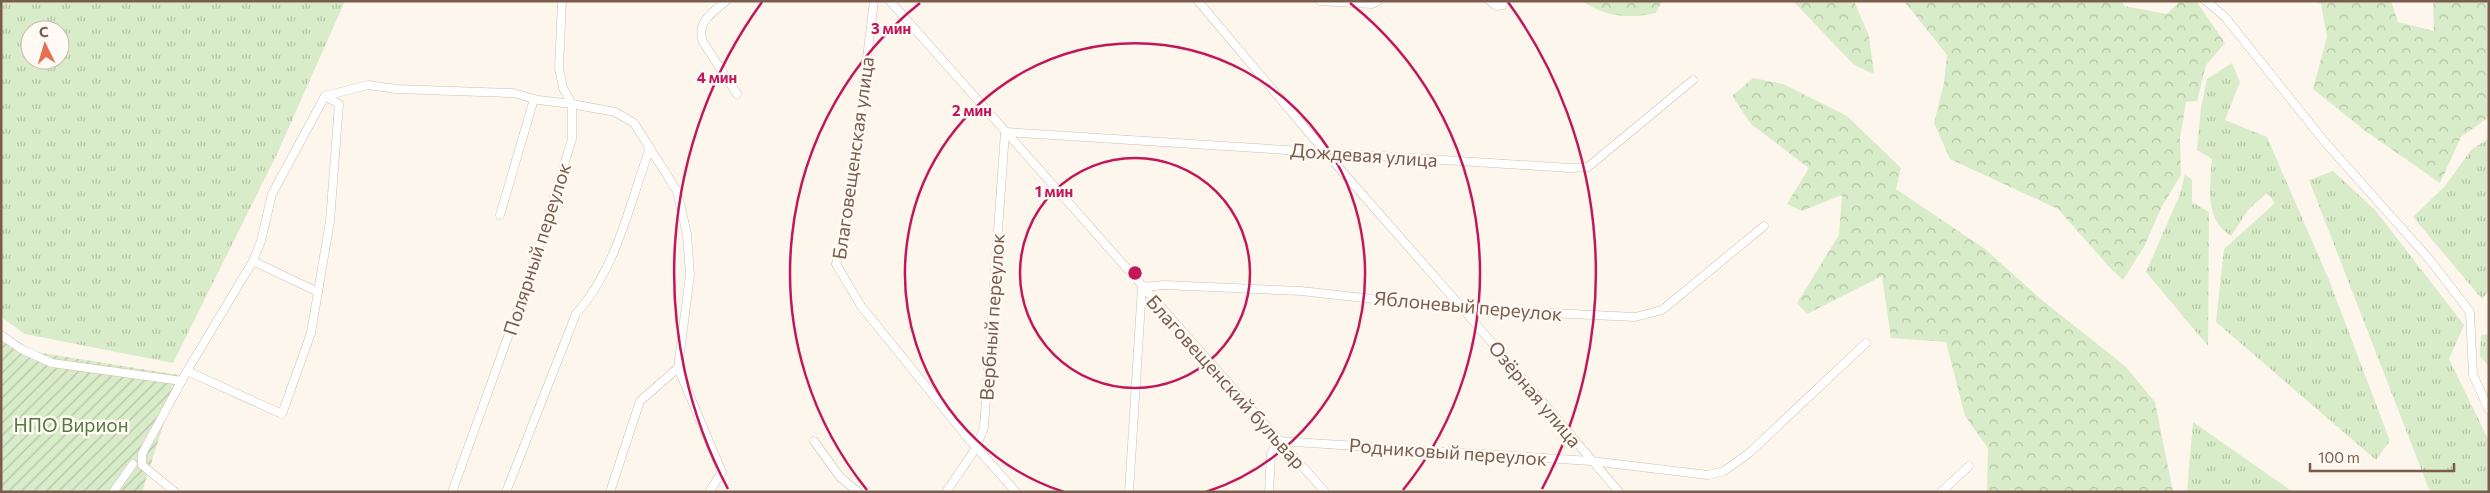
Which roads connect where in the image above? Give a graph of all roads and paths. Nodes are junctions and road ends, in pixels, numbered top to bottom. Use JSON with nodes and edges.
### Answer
{"nodes":[{"id":1,"x":562,"y":1,"type":"edge"},
{"id":2,"x":726,"y":1,"type":"edge"},
{"id":3,"x":874,"y":1,"type":"edge"},
{"id":4,"x":890,"y":1,"type":"edge"},
{"id":5,"x":1198,"y":1,"type":"edge"},
{"id":6,"x":1320,"y":1,"type":"edge"},
{"id":7,"x":1378,"y":1,"type":"edge"},
{"id":8,"x":1490,"y":1,"type":"edge"},
{"id":9,"x":2206,"y":1,"type":"edge"},
{"id":10,"x":1503,"y":5,"type":"dead end"},
{"id":11,"x":1693,"y":80,"type":"dead end"},
{"id":12,"x":737,"y":94,"type":"dead end"},
{"id":13,"x":325,"y":96,"type":"junction"},
{"id":14,"x":534,"y":99,"type":"junction"},
{"id":15,"x":572,"y":104,"type":"junction"},
{"id":16,"x":1005,"y":132,"type":"junction"},
{"id":17,"x":650,"y":148,"type":"junction"},
{"id":18,"x":1326,"y":153,"type":"junction"},
{"id":19,"x":500,"y":214,"type":"dead end"},
{"id":20,"x":1764,"y":226,"type":"dead end"},
{"id":21,"x":253,"y":261,"type":"junction"},
{"id":22,"x":1142,"y":287,"type":"junction"},
{"id":23,"x":318,"y":292,"type":"junction"},
{"id":24,"x":1463,"y":309,"type":"junction"},
{"id":25,"x":1,"y":335,"type":"edge"},
{"id":26,"x":1866,"y":343,"type":"dead end"},
{"id":27,"x":678,"y":368,"type":"junction"},
{"id":28,"x":187,"y":371,"type":"junction"},
{"id":29,"x":182,"y":381,"type":"junction"},
{"id":30,"x":2489,"y":410,"type":"edge"},
{"id":31,"x":814,"y":441,"type":"dead end"},
{"id":32,"x":1278,"y":441,"type":"junction"},
{"id":33,"x":976,"y":448,"type":"junction"},
{"id":34,"x":1591,"y":461,"type":"junction"},
{"id":35,"x":133,"y":464,"type":"dead end"},
{"id":36,"x":1969,"y":466,"type":"dead end"},
{"id":37,"x":113,"y":492,"type":"edge"},
{"id":38,"x":175,"y":492,"type":"edge"},
{"id":39,"x":452,"y":492,"type":"edge"},
{"id":40,"x":506,"y":492,"type":"edge"},
{"id":41,"x":610,"y":492,"type":"edge"},
{"id":42,"x":709,"y":492,"type":"edge"},
{"id":43,"x":858,"y":492,"type":"edge"},
{"id":44,"x":946,"y":492,"type":"edge"},
{"id":45,"x":1016,"y":492,"type":"edge"},
{"id":46,"x":1129,"y":492,"type":"edge"},
{"id":47,"x":1269,"y":492,"type":"edge"},
{"id":48,"x":1325,"y":492,"type":"edge"},
{"id":49,"x":1618,"y":492,"type":"edge"},
{"id":50,"x":1941,"y":492,"type":"edge"}],
"edges":[{"from":1,"to":15,"type":"street","name":"Полярный переулок"},
{"from":2,"to":12,"type":"street"},
{"from":3,"to":33,"type":"street","name":"Благовещенская улица"},
{"from":4,"to":16,"type":"street","name":"Благовещенский бульвар"},
{"from":5,"to":18,"type":"street","name":"Озёрная улица"},
{"from":6,"to":7,"type":"street"},
{"from":8,"to":10,"type":"street"},
{"from":9,"to":30,"type":"street"},
{"from":11,"to":18,"type":"street","name":"Дождевая улица"},
{"from":13,"to":14,"type":"street"},
{"from":13,"to":21,"type":"street"},
{"from":13,"to":23,"type":"street"},
{"from":14,"to":15,"type":"street"},
{"from":14,"to":19,"type":"street"},
{"from":15,"to":17,"type":"street"},
{"from":15,"to":39,"type":"street","name":"Полярный переулок"},
{"from":16,"to":18,"type":"street","name":"Дождевая улица"},
{"from":16,"to":22,"type":"street","name":"Благовещенский бульвар"},
{"from":16,"to":33,"type":"street","name":"Вербный переулок"},
{"from":17,"to":27,"type":"street"},
{"from":17,"to":40,"type":"street"},
{"from":18,"to":24,"type":"street","name":"Озёрная улица"},
{"from":20,"to":24,"type":"street","name":"Яблоневый переулок"},
{"from":21,"to":23,"type":"street"},
{"from":21,"to":28,"type":"street"},
{"from":22,"to":24,"type":"street","name":"Яблоневый переулок"},
{"from":22,"to":32,"type":"street","name":"Благовещенский бульвар"},
{"from":22,"to":46,"type":"street"},
{"from":23,"to":28,"type":"street"},
{"from":24,"to":34,"type":"street","name":"Озёрная улица"},
{"from":25,"to":29,"type":"street"},
{"from":26,"to":34,"type":"street","name":"Родниковый переулок"},
{"from":27,"to":41,"type":"street"},
{"from":27,"to":42,"type":"street"},
{"from":28,"to":29,"type":"street"},
{"from":29,"to":38,"type":"street"},
{"from":31,"to":43,"type":"street"},
{"from":32,"to":34,"type":"street","name":"Родниковый переулок"},
{"from":32,"to":47,"type":"street"},
{"from":32,"to":48,"type":"street","name":"Благовещенский бульвар"},
{"from":33,"to":44,"type":"street","name":"Вербный переулок"},
{"from":33,"to":45,"type":"street","name":"Благовещенская улица"},
{"from":34,"to":49,"type":"street","name":"Озёрная улица"},
{"from":35,"to":37,"type":"street"},
{"from":36,"to":50,"type":"street"}]}
